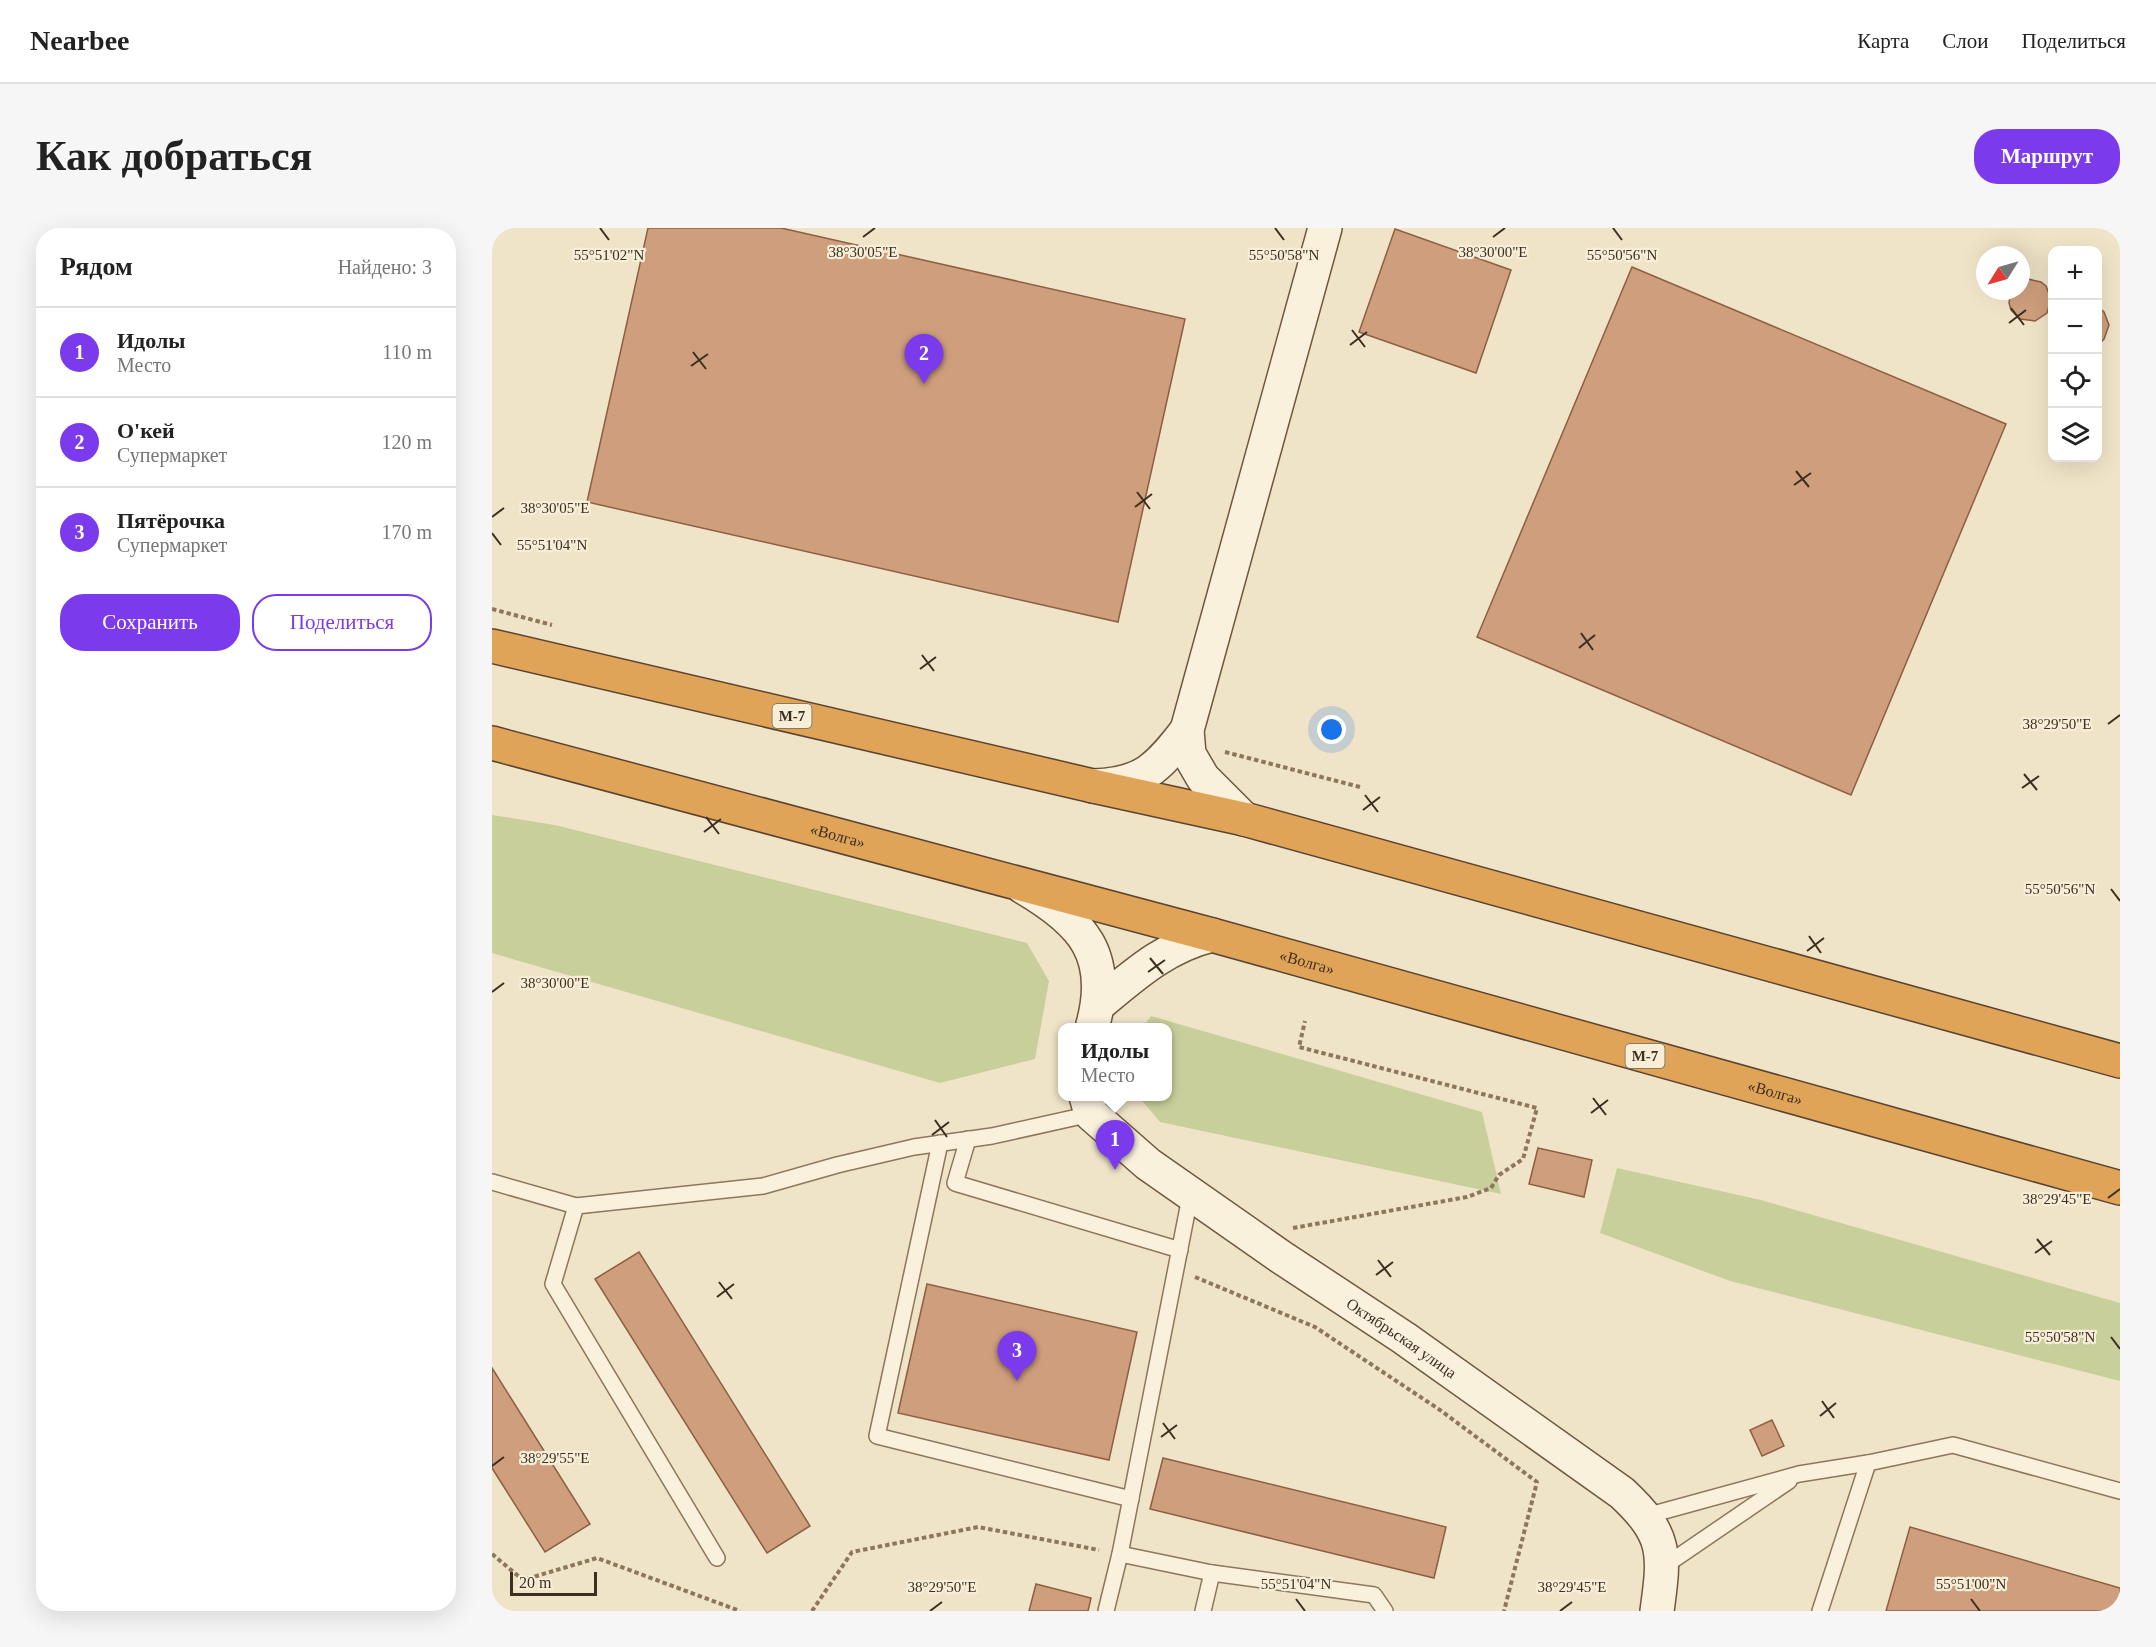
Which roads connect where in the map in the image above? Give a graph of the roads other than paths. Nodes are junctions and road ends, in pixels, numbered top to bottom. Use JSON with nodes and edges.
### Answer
{"nodes":[{"id":1,"x":1325,"y":228,"type":"edge"},
{"id":2,"x":492,"y":646,"type":"edge"},
{"id":3,"x":1187,"y":730,"type":"junction"},
{"id":4,"x":492,"y":743,"type":"edge"},
{"id":5,"x":1093,"y":786,"type":"junction"},
{"id":6,"x":1244,"y":819,"type":"junction"},
{"id":7,"x":1020,"y":885,"type":"junction"},
{"id":8,"x":1212,"y":935,"type":"junction"},
{"id":9,"x":1095,"y":1016,"type":"edge"},
{"id":10,"x":2120,"y":1061,"type":"edge"},
{"id":11,"x":1088,"y":1105,"type":"edge"},
{"id":12,"x":968,"y":1139,"type":"junction"},
{"id":13,"x":940,"y":1143,"type":"junction"},
{"id":14,"x":492,"y":1182,"type":"edge"},
{"id":15,"x":2120,"y":1188,"type":"edge"},
{"id":16,"x":1191,"y":1192,"type":"junction"},
{"id":17,"x":576,"y":1206,"type":"junction"},
{"id":18,"x":1180,"y":1250,"type":"junction"},
{"id":19,"x":1868,"y":1463,"type":"junction"},
{"id":20,"x":1799,"y":1474,"type":"junction"},
{"id":21,"x":2120,"y":1491,"type":"edge"},
{"id":22,"x":1131,"y":1499,"type":"junction"},
{"id":23,"x":1646,"y":1515,"type":"junction"},
{"id":24,"x":1120,"y":1554,"type":"junction"},
{"id":25,"x":717,"y":1558,"type":"dead end"},
{"id":26,"x":1663,"y":1567,"type":"junction"},
{"id":27,"x":1212,"y":1573,"type":"junction"},
{"id":28,"x":1106,"y":1611,"type":"edge"},
{"id":29,"x":1203,"y":1611,"type":"edge"},
{"id":30,"x":1385,"y":1611,"type":"edge"},
{"id":31,"x":1657,"y":1611,"type":"edge"},
{"id":32,"x":1820,"y":1611,"type":"edge"}],
"edges":[{"from":1,"to":3,"type":"street"},
{"from":2,"to":5,"type":"highway","number":"М-7"},
{"from":3,"to":5,"type":"street"},
{"from":3,"to":6,"type":"street"},
{"from":4,"to":7,"type":"highway","name":"«Волга»","number":"М-7"},
{"from":5,"to":6,"type":"highway","number":"М-7"},
{"from":6,"to":10,"type":"highway","number":"М-7"},
{"from":7,"to":8,"type":"highway","name":"«Волга»","number":"М-7"},
{"from":7,"to":9,"type":"street"},
{"from":8,"to":9,"type":"street"},
{"from":8,"to":15,"type":"highway","name":"«Волга»","number":"М-7"},
{"from":11,"to":12,"type":"lane"},
{"from":11,"to":16,"type":"street","name":"Октябрьская улица"},
{"from":12,"to":13,"type":"lane"},
{"from":12,"to":18,"type":"lane"},
{"from":13,"to":17,"type":"lane"},
{"from":13,"to":22,"type":"lane"},
{"from":14,"to":17,"type":"lane"},
{"from":16,"to":18,"type":"lane"},
{"from":16,"to":23,"type":"street","name":"Октябрьская улица"},
{"from":17,"to":25,"type":"lane"},
{"from":18,"to":22,"type":"lane"},
{"from":19,"to":20,"type":"lane"},
{"from":19,"to":21,"type":"lane"},
{"from":19,"to":32,"type":"lane"},
{"from":20,"to":23,"type":"lane"},
{"from":20,"to":26,"type":"lane"},
{"from":22,"to":24,"type":"lane"},
{"from":23,"to":26,"type":"street","name":"Октябрьская улица"},
{"from":24,"to":27,"type":"lane"},
{"from":24,"to":28,"type":"lane"},
{"from":26,"to":31,"type":"street","name":"Октябрьская улица"},
{"from":27,"to":29,"type":"lane"},
{"from":27,"to":30,"type":"lane"}]}
